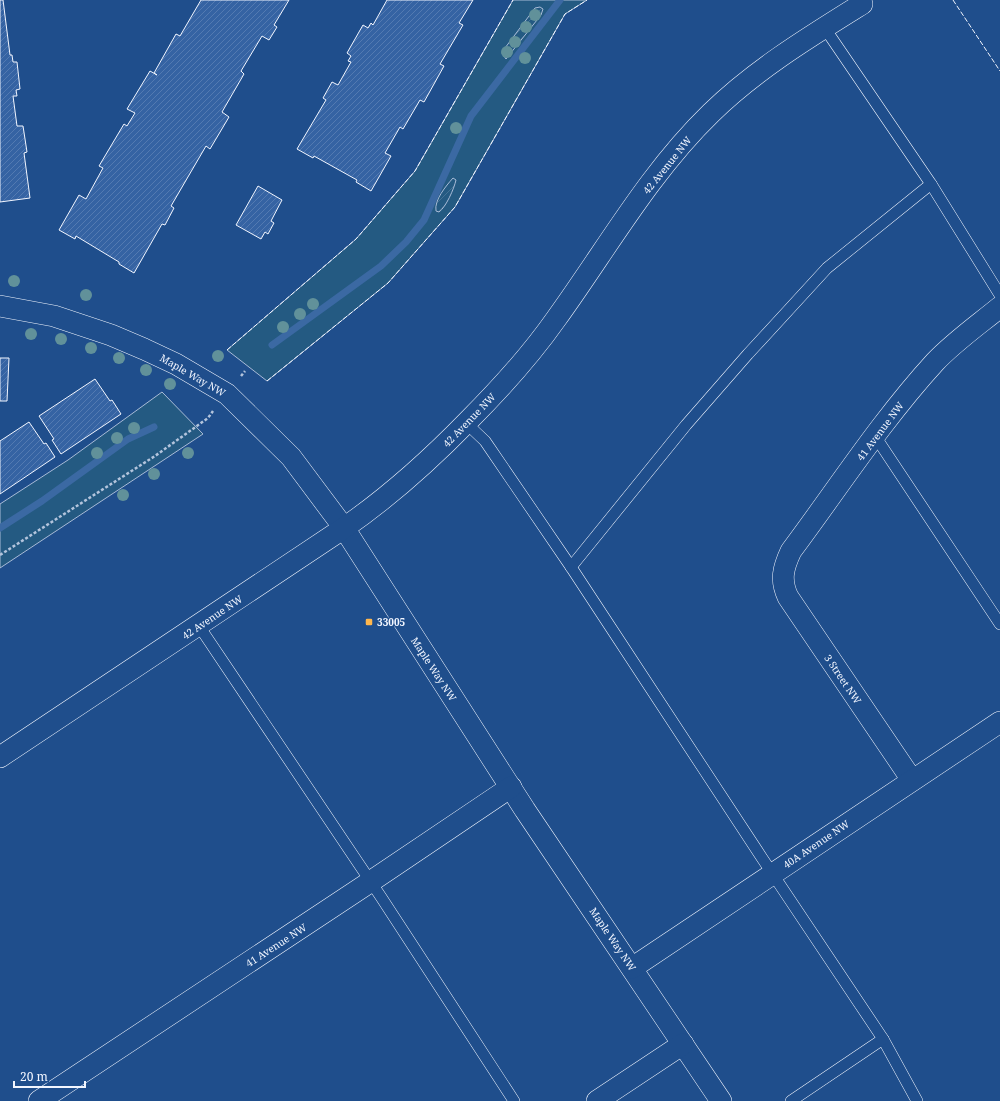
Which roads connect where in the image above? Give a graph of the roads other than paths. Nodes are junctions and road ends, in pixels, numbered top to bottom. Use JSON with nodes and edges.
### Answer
{"nodes":[{"id":1,"x":862,"y":4,"type":"dead end"},
{"id":2,"x":824,"y":27,"type":"junction"},
{"id":3,"x":931,"y":184,"type":"junction"},
{"id":4,"x":1000,"y":295,"type":"edge"},
{"id":5,"x":0,"y":306,"type":"edge"},
{"id":6,"x":1000,"y":307,"type":"edge"},
{"id":7,"x":466,"y":423,"type":"junction"},
{"id":8,"x":875,"y":436,"type":"junction"},
{"id":9,"x":344,"y":528,"type":"junction"},
{"id":10,"x":571,"y":567,"type":"junction"},
{"id":11,"x":783,"y":575,"type":"joint"},
{"id":12,"x":1000,"y":624,"type":"edge"},
{"id":13,"x":198,"y":626,"type":"junction"},
{"id":14,"x":1000,"y":722,"type":"edge"},
{"id":15,"x":0,"y":757,"type":"edge"},
{"id":16,"x":912,"y":780,"type":"junction"},
{"id":17,"x":511,"y":787,"type":"junction"},
{"id":18,"x":772,"y":873,"type":"junction"},
{"id":19,"x":370,"y":882,"type":"junction"},
{"id":20,"x":632,"y":968,"type":"junction"},
{"id":21,"x":883,"y":1039,"type":"junction"},
{"id":22,"x":683,"y":1044,"type":"junction"},
{"id":23,"x":39,"y":1101,"type":"edge"},
{"id":24,"x":514,"y":1101,"type":"edge"},
{"id":25,"x":597,"y":1101,"type":"edge"},
{"id":26,"x":722,"y":1101,"type":"edge"},
{"id":27,"x":791,"y":1101,"type":"edge"},
{"id":28,"x":917,"y":1101,"type":"edge"}],
"edges":[{"from":1,"to":2,"type":"street","name":"42 Avenue NW"},
{"from":2,"to":3,"type":"lane"},
{"from":2,"to":7,"type":"street","name":"42 Avenue NW"},
{"from":3,"to":4,"type":"lane"},
{"from":3,"to":10,"type":"lane"},
{"from":5,"to":9,"type":"street","name":"Maple Way NW"},
{"from":6,"to":8,"type":"street","name":"41 Avenue NW"},
{"from":7,"to":9,"type":"street","name":"42 Avenue NW"},
{"from":7,"to":10,"type":"lane"},
{"from":8,"to":11,"type":"street","name":"41 Avenue NW"},
{"from":8,"to":12,"type":"lane"},
{"from":9,"to":13,"type":"street","name":"42 Avenue NW"},
{"from":9,"to":17,"type":"street","name":"Maple Way NW"},
{"from":10,"to":18,"type":"lane"},
{"from":11,"to":16,"type":"street","name":"3 Street NW"},
{"from":13,"to":15,"type":"street","name":"42 Avenue NW"},
{"from":13,"to":19,"type":"lane"},
{"from":14,"to":16,"type":"street","name":"40A Avenue NW"},
{"from":16,"to":18,"type":"street","name":"40A Avenue NW"},
{"from":17,"to":19,"type":"street","name":"41 Avenue NW"},
{"from":17,"to":20,"type":"street","name":"Maple Way NW"},
{"from":18,"to":20,"type":"street","name":"40A Avenue NW"},
{"from":18,"to":21,"type":"lane"},
{"from":19,"to":23,"type":"street","name":"41 Avenue NW"},
{"from":19,"to":24,"type":"lane"},
{"from":20,"to":22,"type":"street","name":"Maple Way NW"},
{"from":21,"to":27,"type":"lane"},
{"from":21,"to":28,"type":"lane"},
{"from":22,"to":25,"type":"street"},
{"from":22,"to":26,"type":"street","name":"Maple Way NW"}]}
